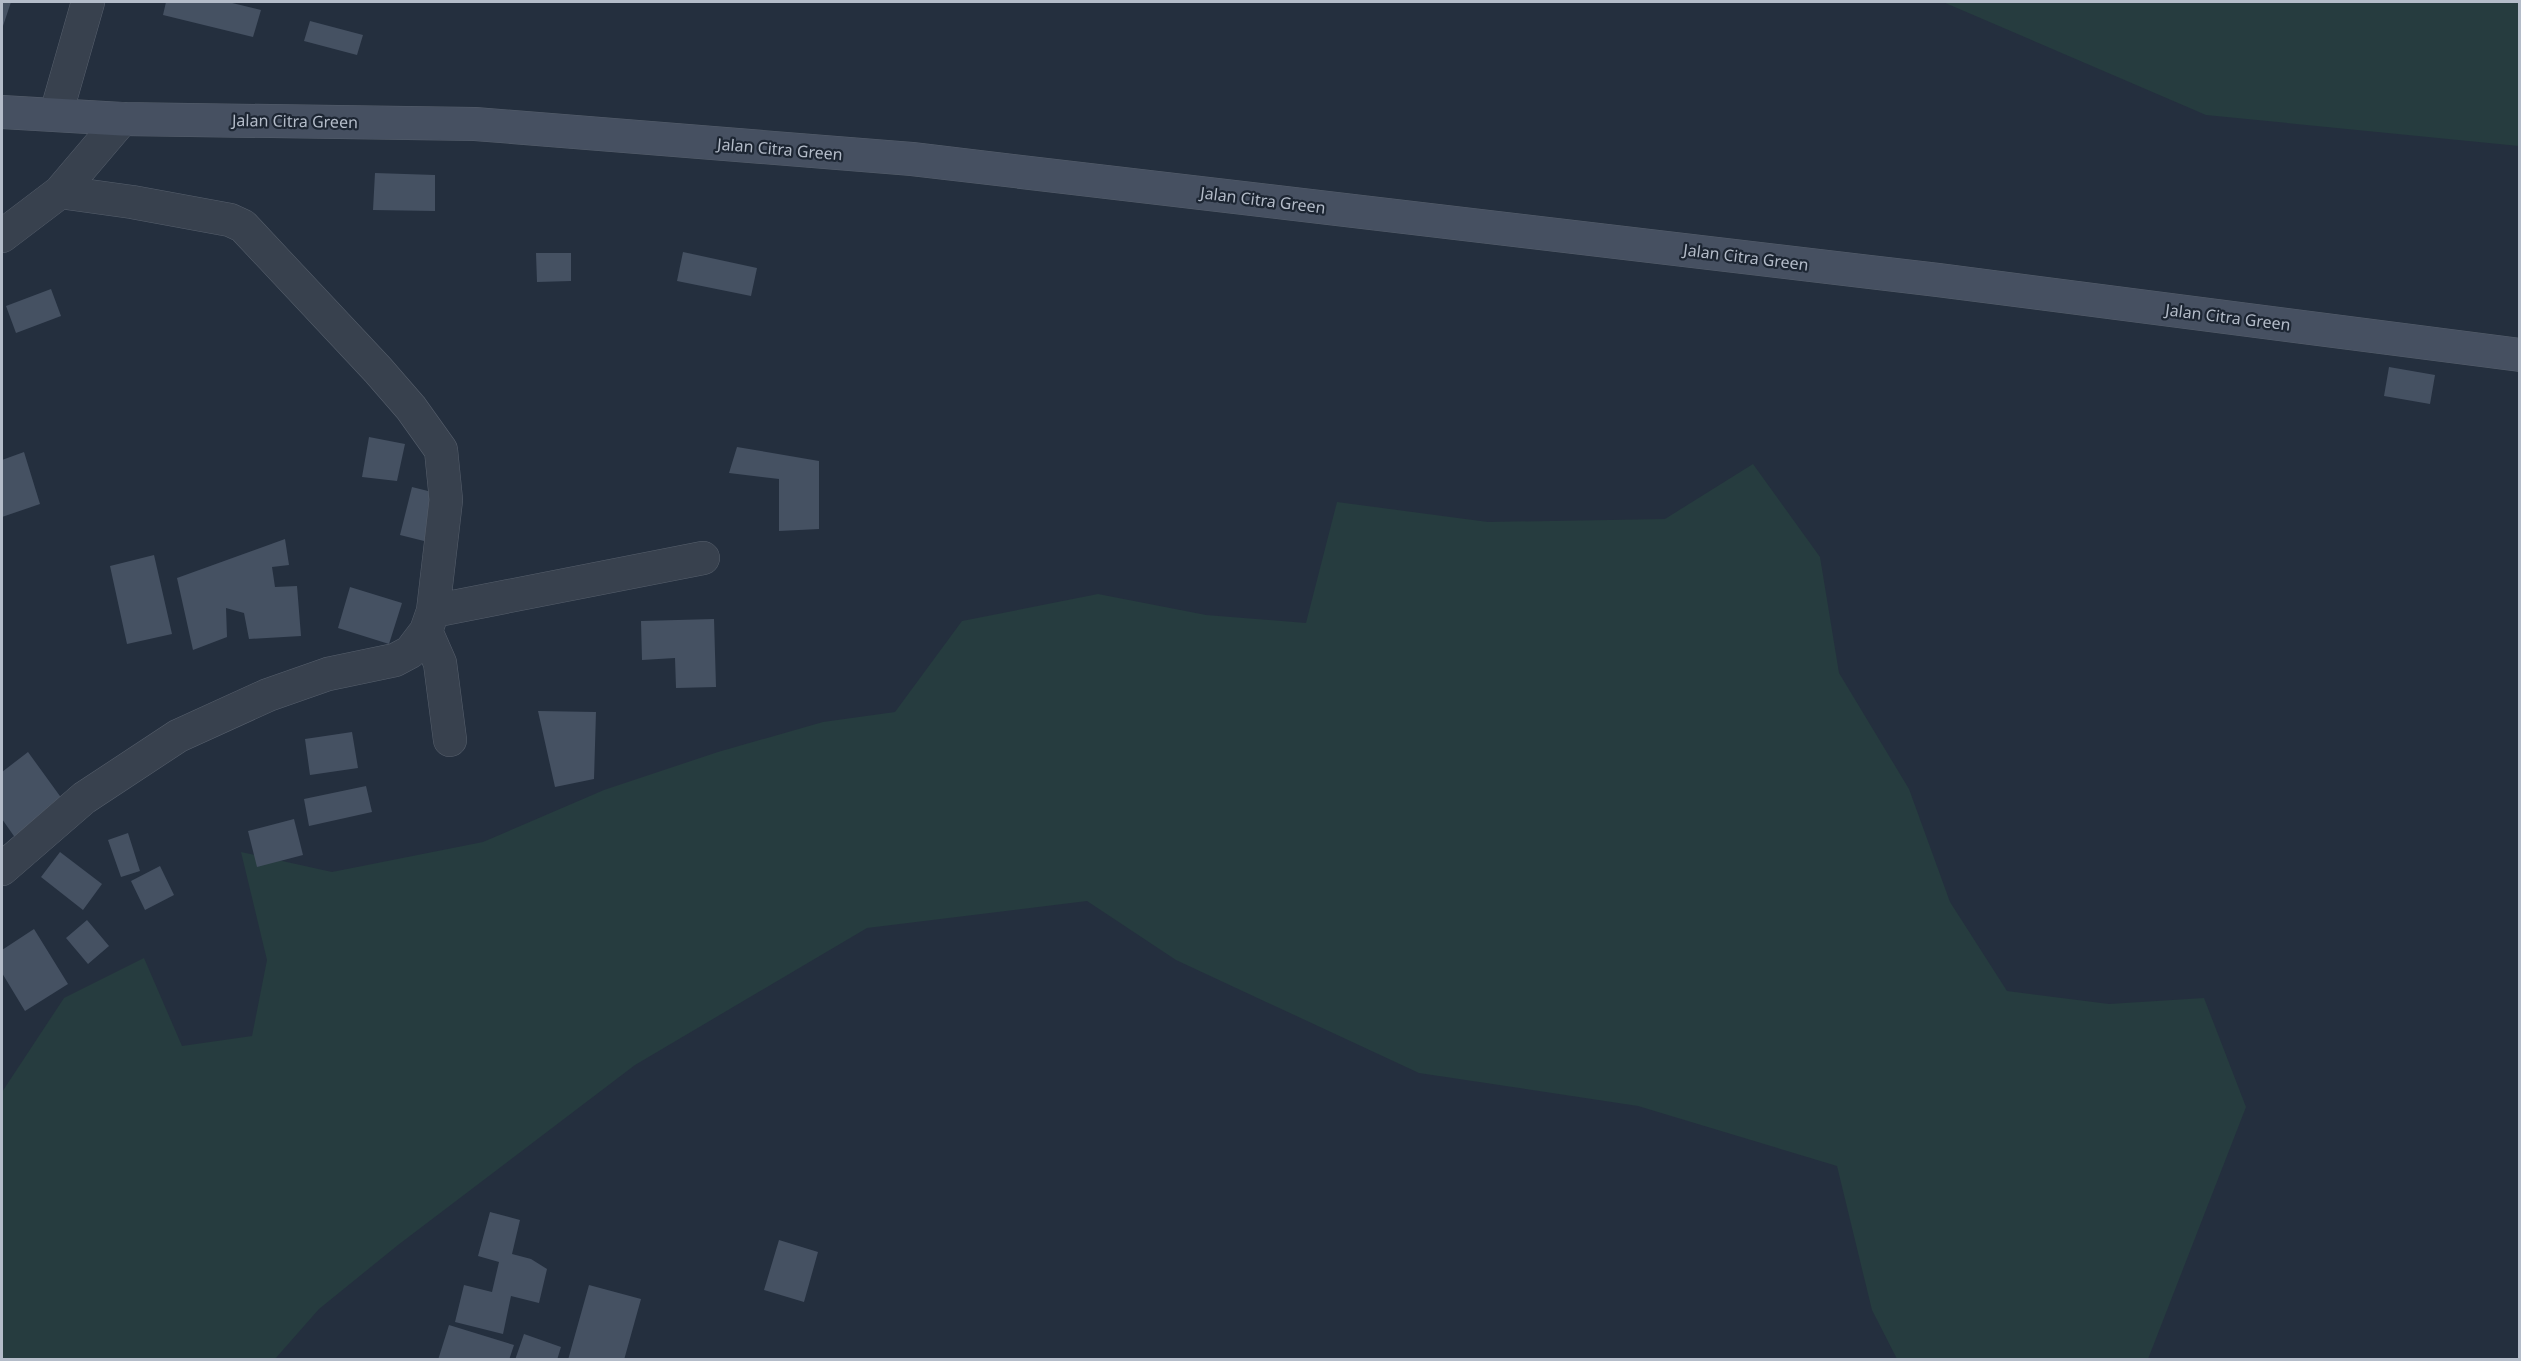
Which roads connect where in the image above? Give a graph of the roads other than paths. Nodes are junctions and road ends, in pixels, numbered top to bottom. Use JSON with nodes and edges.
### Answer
{"nodes":[{"id":1,"x":88,"y":2,"type":"edge"},
{"id":2,"x":2,"y":112,"type":"edge"},
{"id":3,"x":56,"y":114,"type":"junction"},
{"id":4,"x":122,"y":118,"type":"junction"},
{"id":5,"x":60,"y":192,"type":"junction"},
{"id":6,"x":2,"y":236,"type":"edge"},
{"id":7,"x":2520,"y":355,"type":"edge"},
{"id":8,"x":703,"y":558,"type":"dead end"},
{"id":9,"x":429,"y":621,"type":"junction"},
{"id":10,"x":450,"y":740,"type":"dead end"},
{"id":11,"x":2,"y":869,"type":"edge"}],
"edges":[{"from":1,"to":3,"type":"street"},
{"from":2,"to":3,"type":"street","name":"Jalan Citra Green"},
{"from":3,"to":4,"type":"street","name":"Jalan Citra Green"},
{"from":4,"to":5,"type":"street"},
{"from":4,"to":7,"type":"street","name":"Jalan Citra Green"},
{"from":5,"to":6,"type":"street"},
{"from":5,"to":9,"type":"street"},
{"from":8,"to":9,"type":"street"},
{"from":9,"to":10,"type":"street"},
{"from":9,"to":11,"type":"street"}]}
